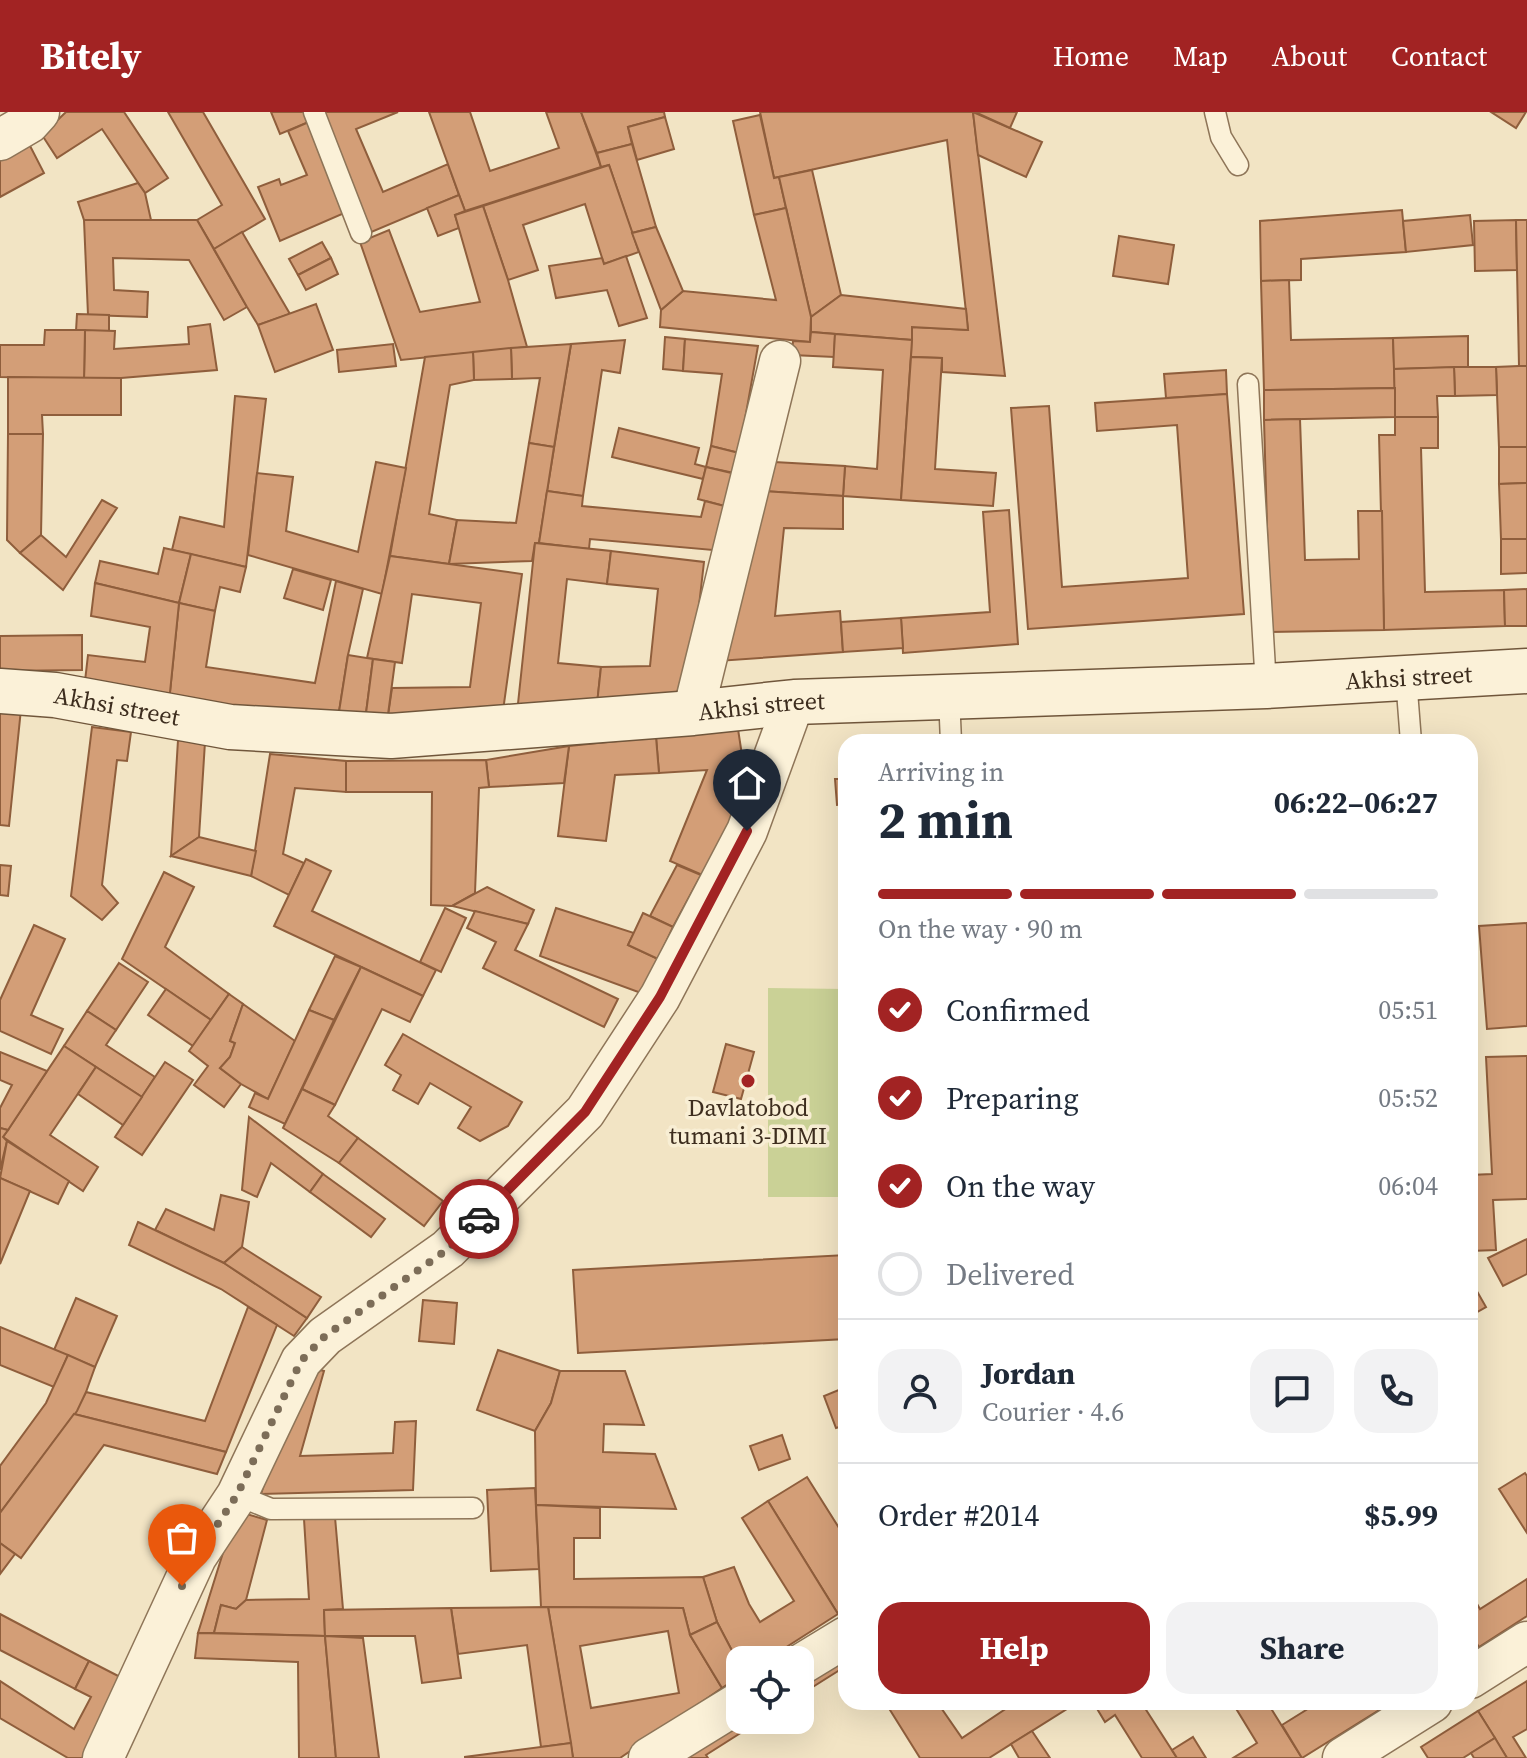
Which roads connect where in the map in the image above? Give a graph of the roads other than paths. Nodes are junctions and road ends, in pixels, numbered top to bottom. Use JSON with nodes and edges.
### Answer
{"nodes":[{"id":1,"x":39,"y":112,"type":"edge"},
{"id":2,"x":314,"y":112,"type":"edge"},
{"id":3,"x":1215,"y":112,"type":"edge"},
{"id":4,"x":0,"y":140,"type":"edge"},
{"id":5,"x":1238,"y":165,"type":"dead end"},
{"id":6,"x":361,"y":233,"type":"dead end"},
{"id":7,"x":780,"y":361,"type":"dead end"},
{"id":8,"x":1248,"y":384,"type":"dead end"},
{"id":9,"x":1527,"y":671,"type":"edge"},
{"id":10,"x":1406,"y":678,"type":"junction"},
{"id":11,"x":1266,"y":686,"type":"junction"},
{"id":12,"x":0,"y":691,"type":"edge"},
{"id":13,"x":949,"y":696,"type":"junction"},
{"id":14,"x":794,"y":702,"type":"junction"},
{"id":15,"x":693,"y":713,"type":"junction"},
{"id":16,"x":951,"y":734,"type":"edge"},
{"id":17,"x":1410,"y":734,"type":"edge"},
{"id":18,"x":237,"y":1495,"type":"junction"},
{"id":19,"x":473,"y":1508,"type":"dead end"},
{"id":20,"x":838,"y":1642,"type":"edge"},
{"id":21,"x":1527,"y":1642,"type":"edge"},
{"id":22,"x":814,"y":1656,"type":"edge"},
{"id":23,"x":1478,"y":1673,"type":"edge"},
{"id":24,"x":1419,"y":1710,"type":"edge"},
{"id":25,"x":726,"y":1711,"type":"edge"},
{"id":26,"x":103,"y":1758,"type":"edge"},
{"id":27,"x":649,"y":1758,"type":"edge"},
{"id":28,"x":1343,"y":1758,"type":"edge"}],
"edges":[{"from":1,"to":4,"type":"street"},
{"from":2,"to":6,"type":"lane"},
{"from":3,"to":5,"type":"lane"},
{"from":7,"to":15,"type":"street"},
{"from":8,"to":11,"type":"lane"},
{"from":9,"to":10,"type":"street","name":"Akhsi street"},
{"from":10,"to":11,"type":"street","name":"Akhsi street"},
{"from":10,"to":17,"type":"lane"},
{"from":11,"to":13,"type":"street","name":"Akhsi street"},
{"from":12,"to":15,"type":"street","name":"Akhsi street"},
{"from":13,"to":14,"type":"street","name":"Akhsi street"},
{"from":13,"to":16,"type":"lane"},
{"from":14,"to":15,"type":"street","name":"Akhsi street"},
{"from":14,"to":18,"type":"street"},
{"from":18,"to":19,"type":"lane"},
{"from":18,"to":26,"type":"street"},
{"from":20,"to":22,"type":"street"},
{"from":21,"to":23,"type":"street"},
{"from":24,"to":28,"type":"street"},
{"from":25,"to":27,"type":"street"}]}
